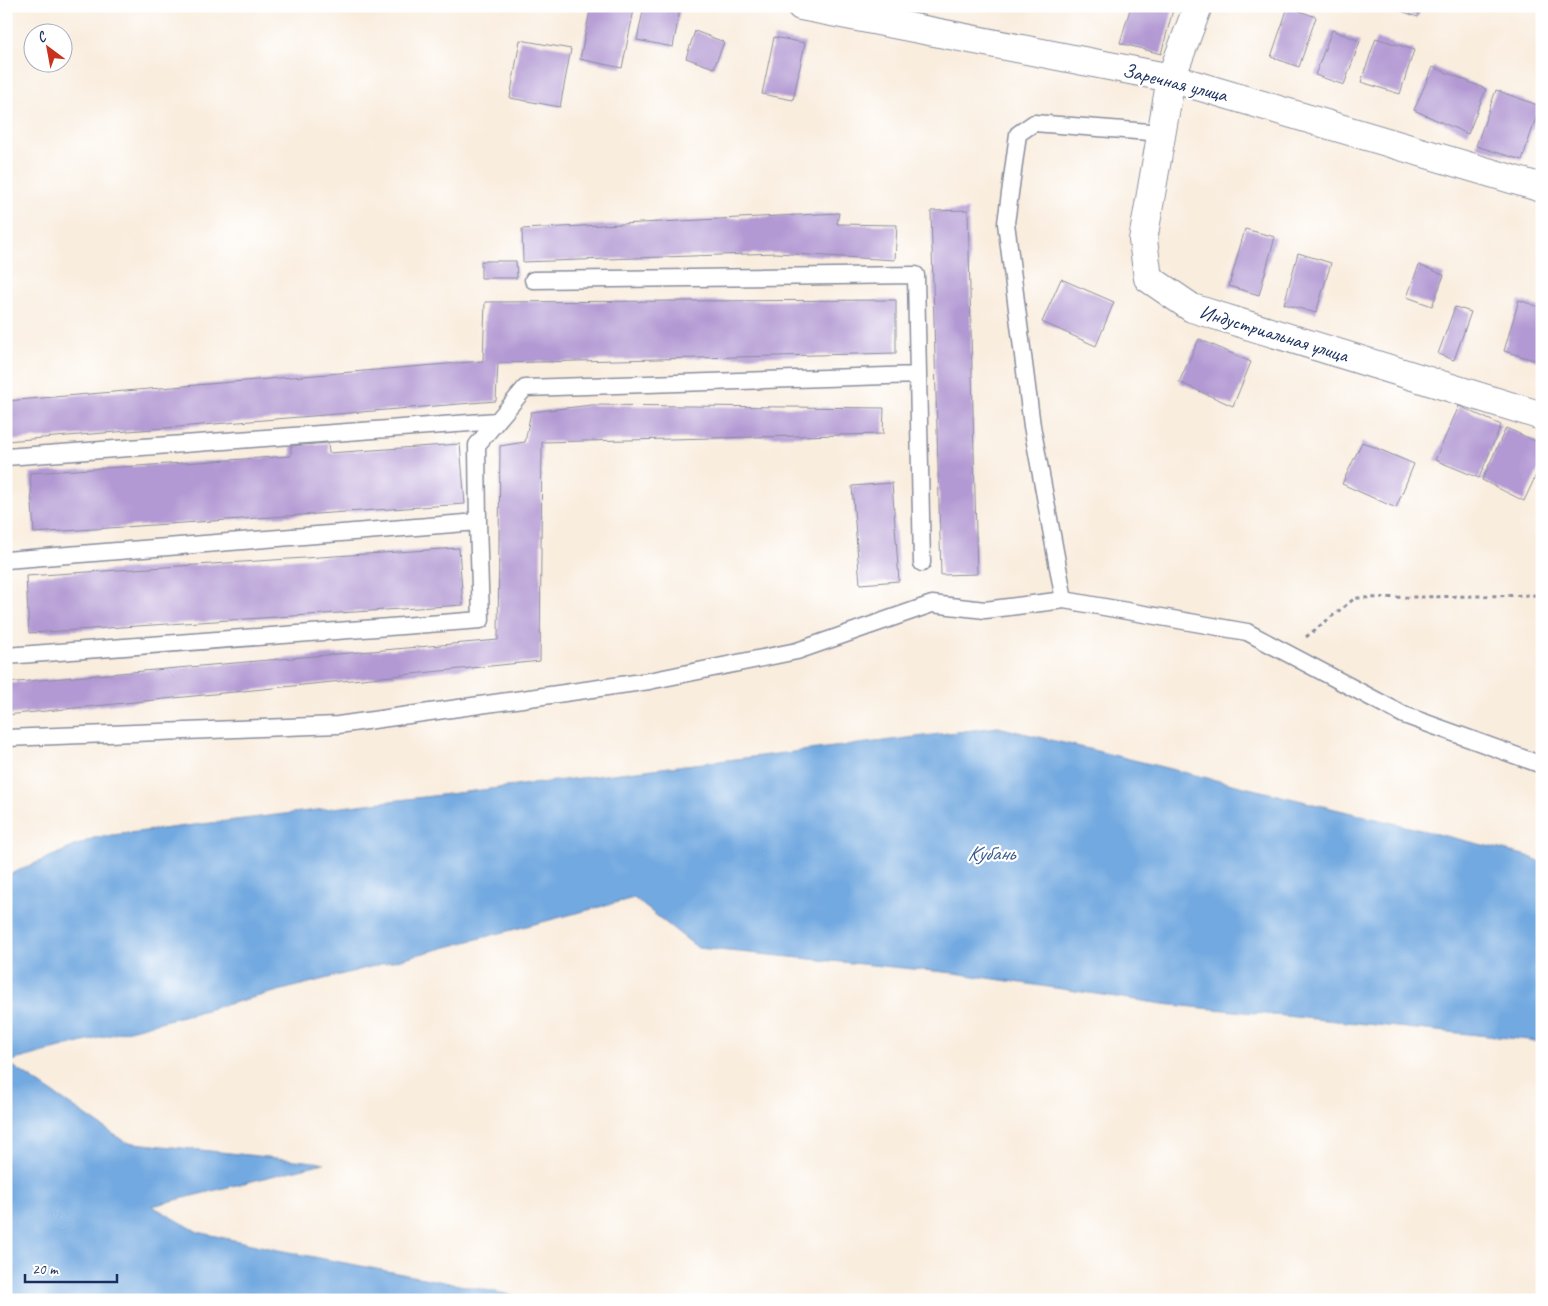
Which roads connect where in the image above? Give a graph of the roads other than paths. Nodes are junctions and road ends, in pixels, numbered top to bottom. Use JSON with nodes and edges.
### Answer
{"nodes":[{"id":1,"x":801,"y":6,"type":"edge"},
{"id":2,"x":1198,"y":6,"type":"edge"},
{"id":3,"x":1171,"y":78,"type":"junction"},
{"id":4,"x":1162,"y":133,"type":"junction"},
{"id":5,"x":1542,"y":188,"type":"edge"},
{"id":6,"x":533,"y":280,"type":"dead end"},
{"id":7,"x":918,"y":375,"type":"junction"},
{"id":8,"x":1542,"y":416,"type":"edge"},
{"id":9,"x":497,"y":421,"type":"junction"},
{"id":10,"x":6,"y":456,"type":"edge"},
{"id":11,"x":478,"y":522,"type":"junction"},
{"id":12,"x":6,"y":560,"type":"edge"},
{"id":13,"x":922,"y":563,"type":"dead end"},
{"id":14,"x":1064,"y":600,"type":"junction"},
{"id":15,"x":6,"y":656,"type":"edge"},
{"id":16,"x":6,"y":738,"type":"edge"},
{"id":17,"x":1542,"y":765,"type":"edge"}],
"edges":[{"from":1,"to":3,"type":"street","name":"Заречная улица"},
{"from":2,"to":3,"type":"street","name":"Индустриальная улица"},
{"from":3,"to":4,"type":"street","name":"Индустриальная улица"},
{"from":3,"to":5,"type":"street","name":"Заречная улица"},
{"from":4,"to":8,"type":"street","name":"Индустриальная улица"},
{"from":4,"to":14,"type":"lane"},
{"from":6,"to":7,"type":"lane"},
{"from":7,"to":9,"type":"lane"},
{"from":7,"to":13,"type":"lane"},
{"from":9,"to":10,"type":"lane"},
{"from":9,"to":11,"type":"lane"},
{"from":11,"to":12,"type":"lane"},
{"from":11,"to":15,"type":"lane"},
{"from":14,"to":16,"type":"lane"},
{"from":14,"to":17,"type":"lane"}]}
